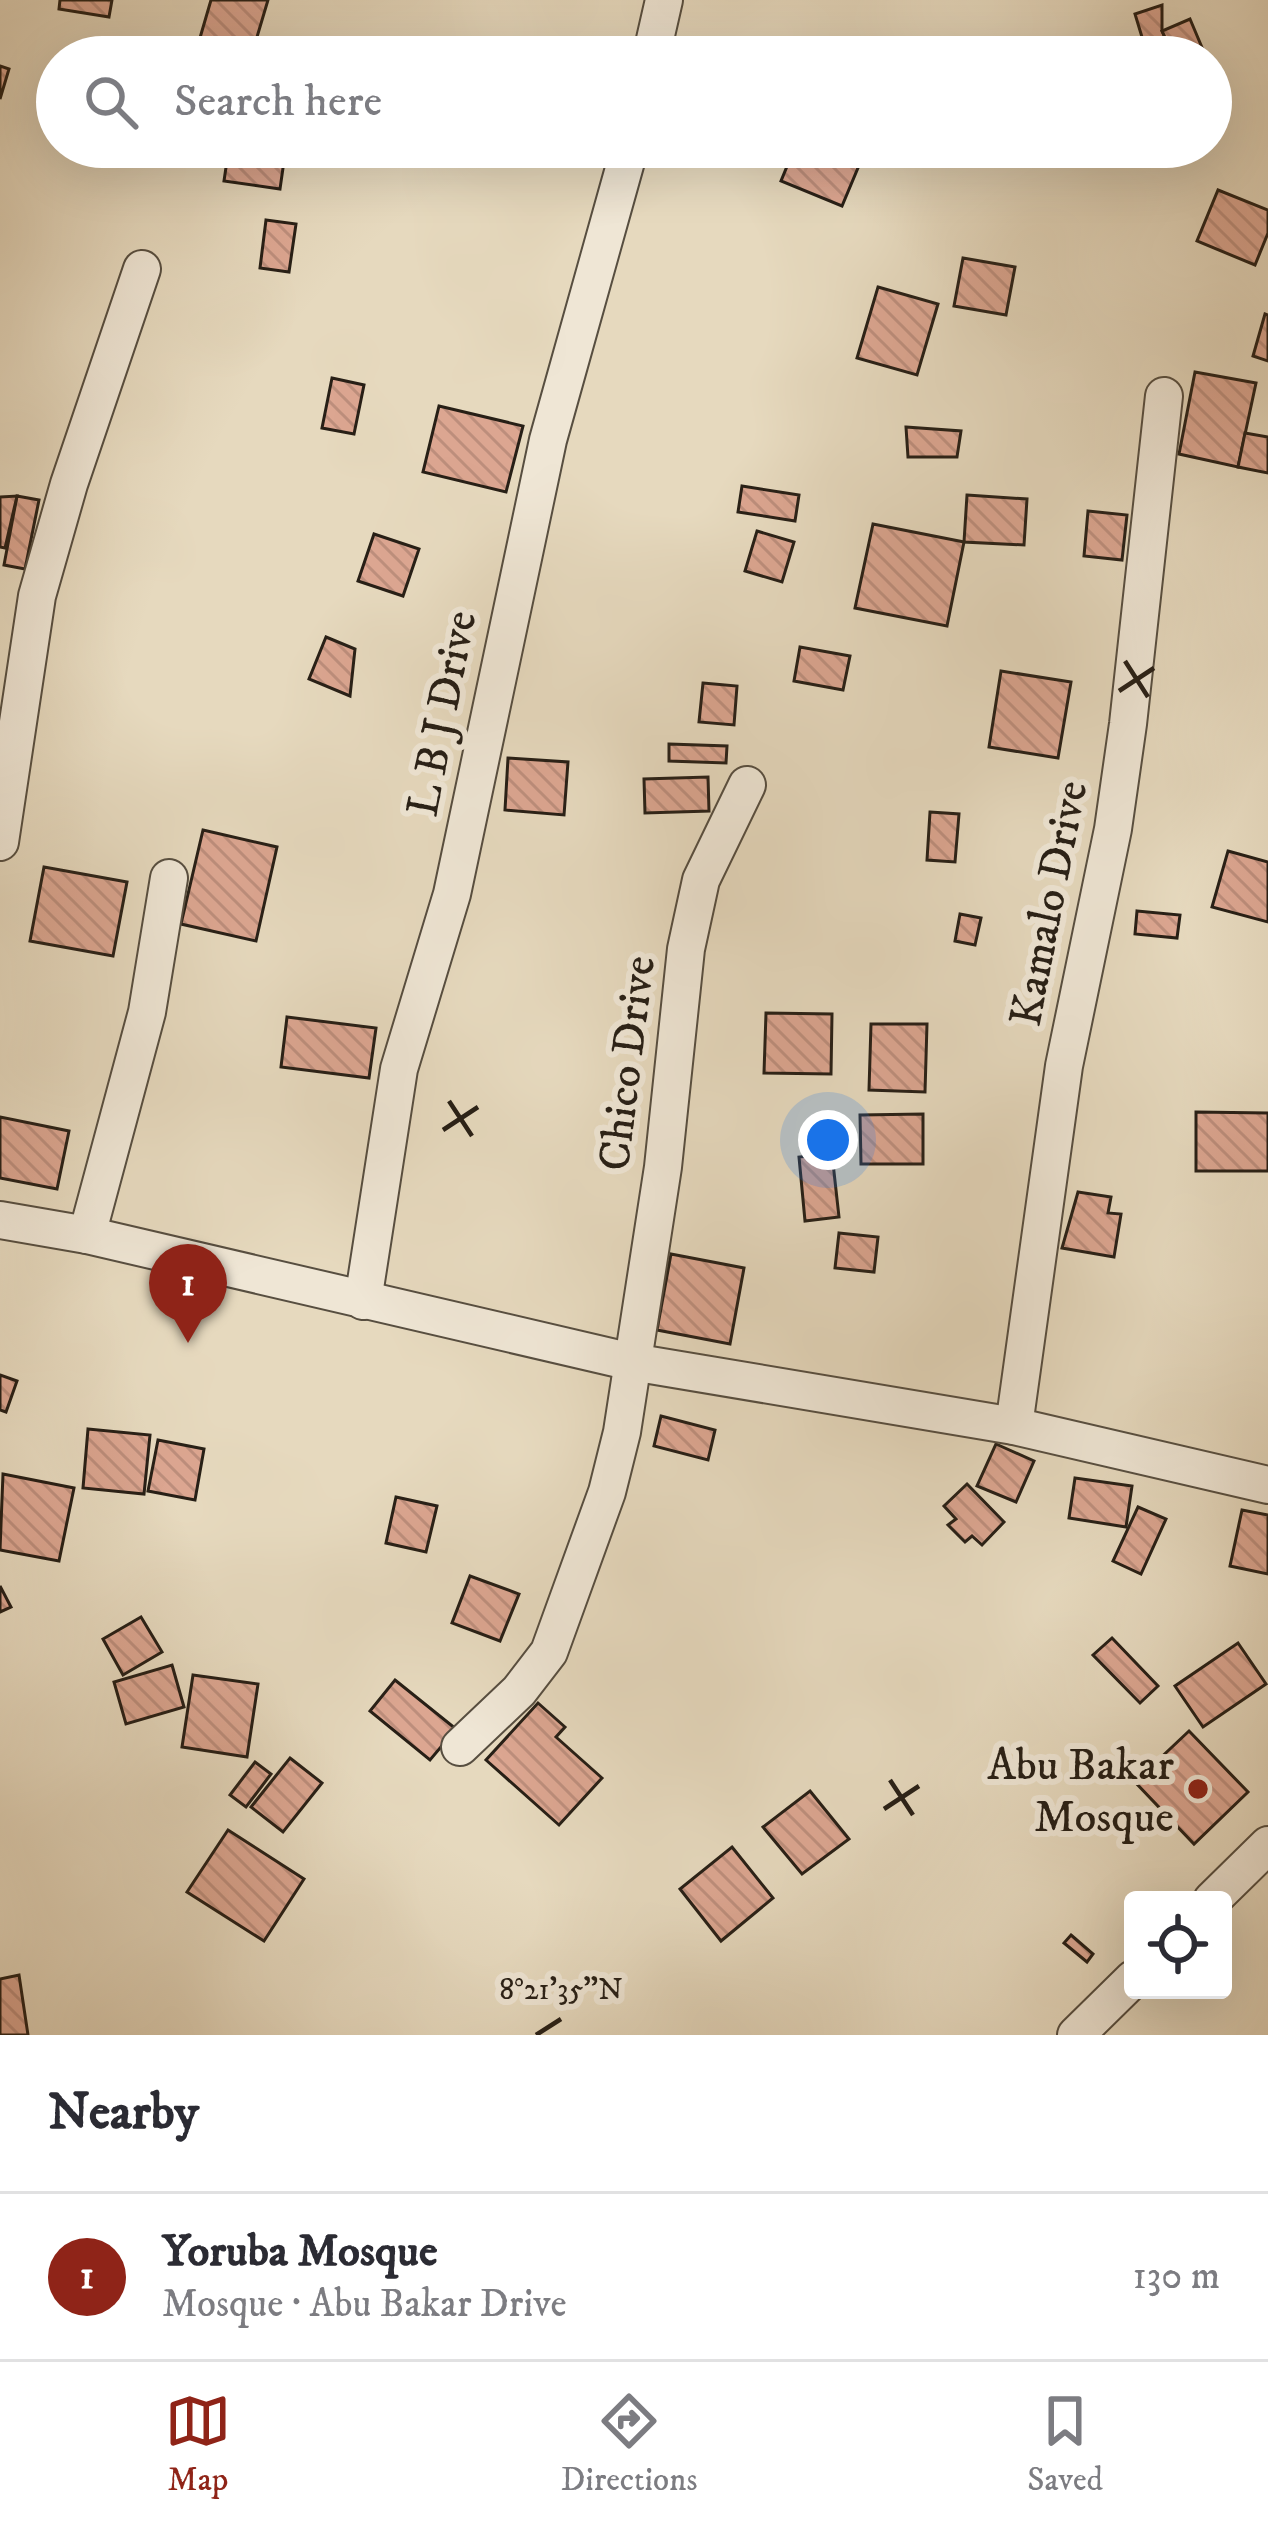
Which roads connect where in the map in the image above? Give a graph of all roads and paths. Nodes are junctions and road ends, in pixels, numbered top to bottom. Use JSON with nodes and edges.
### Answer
{"nodes":[{"id":1,"x":664,"y":0,"type":"edge"},
{"id":2,"x":656,"y":36,"type":"edge"},
{"id":3,"x":624,"y":168,"type":"edge"},
{"id":4,"x":142,"y":269,"type":"dead end"},
{"id":5,"x":1164,"y":396,"type":"dead end"},
{"id":6,"x":747,"y":785,"type":"dead end"},
{"id":7,"x":0,"y":842,"type":"edge"},
{"id":8,"x":169,"y":878,"type":"dead end"},
{"id":9,"x":2,"y":1226,"type":"edge"},
{"id":10,"x":87,"y":1235,"type":"junction"},
{"id":11,"x":363,"y":1301,"type":"junction"},
{"id":12,"x":632,"y":1362,"type":"junction"},
{"id":13,"x":1014,"y":1426,"type":"junction"},
{"id":14,"x":1268,"y":1485,"type":"edge"},
{"id":15,"x":460,"y":1747,"type":"dead end"},
{"id":16,"x":1268,"y":1845,"type":"edge"},
{"id":17,"x":1221,"y":1891,"type":"edge"},
{"id":18,"x":1124,"y":1988,"type":"edge"},
{"id":19,"x":1076,"y":2035,"type":"edge"}],
"edges":[{"from":1,"to":2,"type":"street"},
{"from":3,"to":11,"type":"street","name":"L B J Drive"},
{"from":4,"to":7,"type":"street"},
{"from":5,"to":13,"type":"street","name":"Kamalo Drive"},
{"from":6,"to":12,"type":"street","name":"Chico Drive"},
{"from":8,"to":10,"type":"street"},
{"from":9,"to":10,"type":"street"},
{"from":10,"to":11,"type":"street"},
{"from":11,"to":12,"type":"street"},
{"from":12,"to":13,"type":"street"},
{"from":12,"to":15,"type":"street","name":"Chico Drive"},
{"from":13,"to":14,"type":"street"},
{"from":16,"to":17,"type":"street"},
{"from":18,"to":19,"type":"street"}]}
